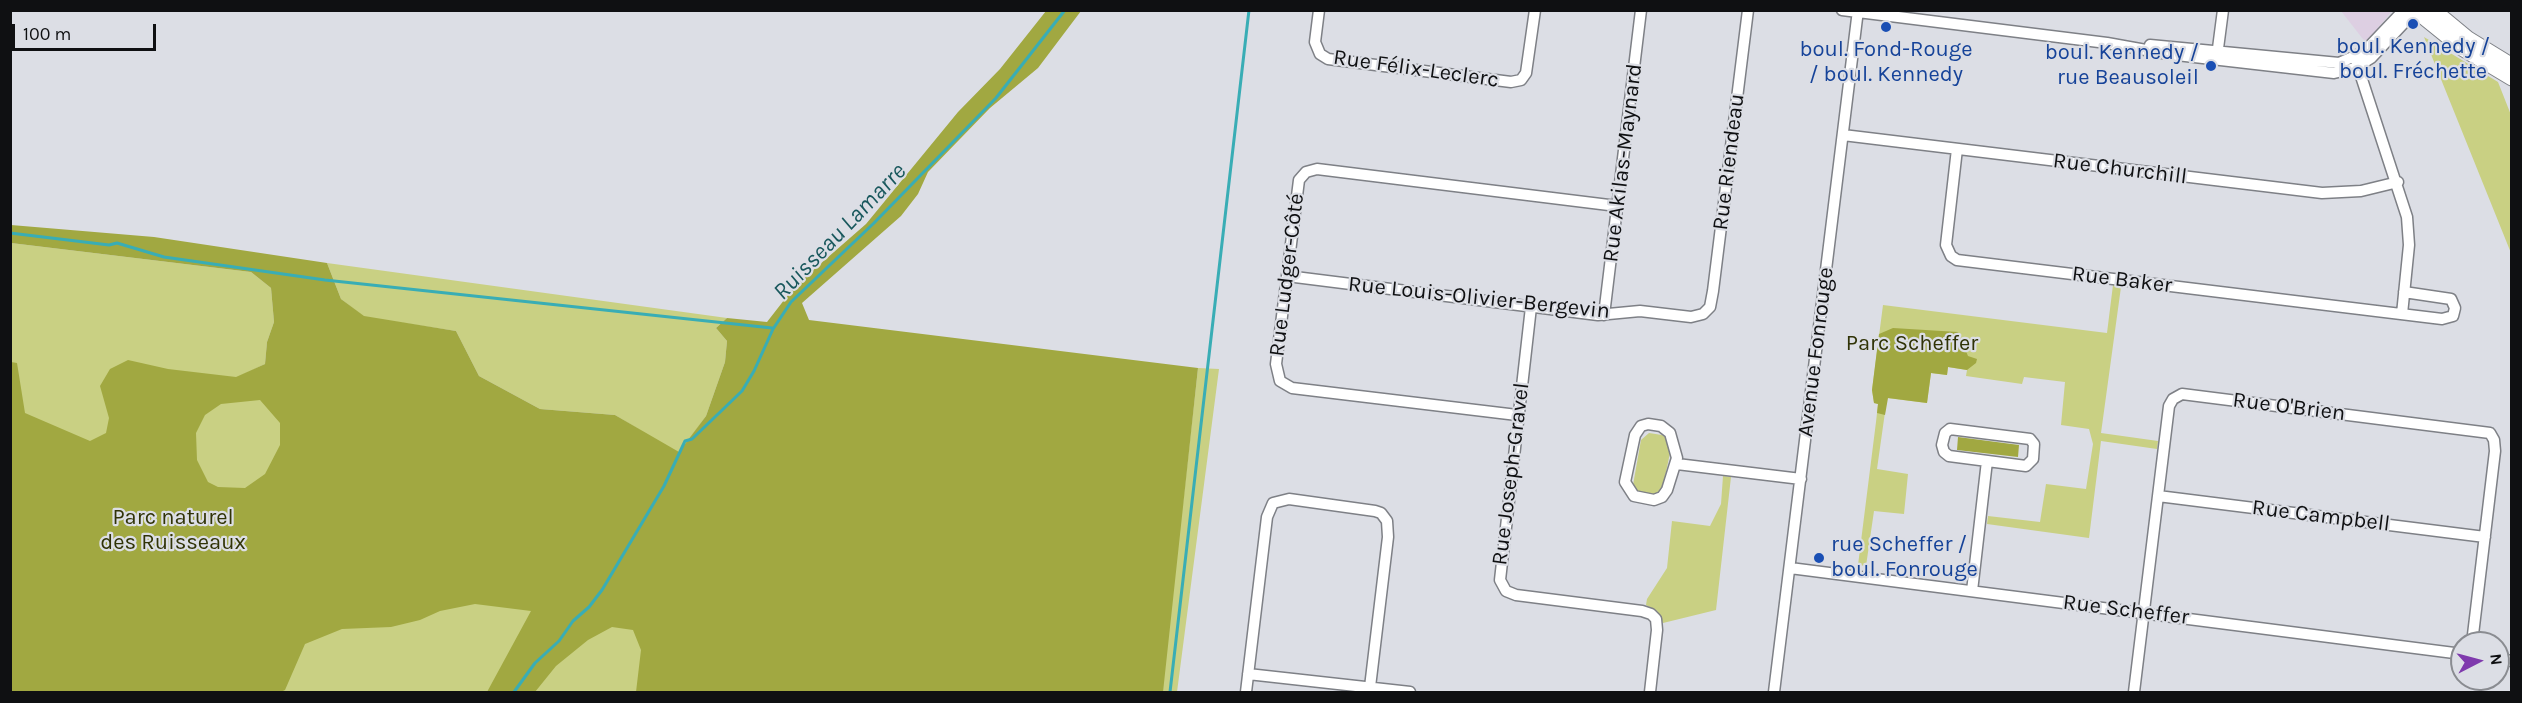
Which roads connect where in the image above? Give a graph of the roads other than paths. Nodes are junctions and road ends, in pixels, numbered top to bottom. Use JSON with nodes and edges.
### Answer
{"nodes":[{"id":1,"x":1319,"y":10,"type":"edge"},
{"id":2,"x":1535,"y":10,"type":"edge"},
{"id":3,"x":1641,"y":10,"type":"edge"},
{"id":4,"x":1748,"y":10,"type":"edge"},
{"id":5,"x":1842,"y":10,"type":"edge"},
{"id":6,"x":2223,"y":10,"type":"edge"},
{"id":7,"x":2404,"y":10,"type":"edge"},
{"id":8,"x":2433,"y":10,"type":"edge"},
{"id":9,"x":2416,"y":11,"type":"edge"},
{"id":10,"x":1858,"y":12,"type":"edge"},
{"id":11,"x":2217,"y":55,"type":"junction"},
{"id":12,"x":2357,"y":62,"type":"junction"},
{"id":13,"x":2511,"y":66,"type":"edge"},
{"id":14,"x":2511,"y":78,"type":"edge"},
{"id":15,"x":1843,"y":135,"type":"junction"},
{"id":16,"x":1957,"y":149,"type":"junction"},
{"id":17,"x":2398,"y":182,"type":"junction"},
{"id":18,"x":1617,"y":206,"type":"junction"},
{"id":19,"x":1287,"y":276,"type":"junction"},
{"id":20,"x":2404,"y":292,"type":"junction"},
{"id":21,"x":1531,"y":307,"type":"junction"},
{"id":22,"x":1706,"y":313,"type":"joint"},
{"id":23,"x":2402,"y":314,"type":"junction"},
{"id":24,"x":1604,"y":315,"type":"junction"},
{"id":25,"x":1516,"y":415,"type":"junction"},
{"id":26,"x":1987,"y":461,"type":"junction"},
{"id":27,"x":1677,"y":464,"type":"junction"},
{"id":28,"x":1801,"y":479,"type":"junction"},
{"id":29,"x":2158,"y":496,"type":"junction"},
{"id":30,"x":2485,"y":537,"type":"junction"},
{"id":31,"x":1790,"y":568,"type":"junction"},
{"id":32,"x":1972,"y":591,"type":"junction"},
{"id":33,"x":2144,"y":613,"type":"junction"},
{"id":34,"x":2473,"y":631,"type":"edge"},
{"id":35,"x":2450,"y":652,"type":"edge"},
{"id":36,"x":1248,"y":674,"type":"junction"},
{"id":37,"x":1370,"y":687,"type":"junction"},
{"id":38,"x":1246,"y":693,"type":"edge"},
{"id":39,"x":1410,"y":693,"type":"edge"},
{"id":40,"x":1650,"y":693,"type":"edge"},
{"id":41,"x":1774,"y":693,"type":"edge"},
{"id":42,"x":2134,"y":693,"type":"edge"}],
"edges":[{"from":1,"to":2,"type":"street","name":"Rue Félix-Leclerc"},
{"from":3,"to":18,"type":"street","name":"Rue Akilas-Maynard"},
{"from":4,"to":22,"type":"street","name":"Rue Riendeau"},
{"from":5,"to":10,"type":"street"},
{"from":6,"to":11,"type":"street"},
{"from":7,"to":12,"type":"street"},
{"from":8,"to":13,"type":"main road"},
{"from":9,"to":12,"type":"street"},
{"from":9,"to":14,"type":"main road"},
{"from":10,"to":11,"type":"street"},
{"from":10,"to":15,"type":"street","name":"Avenue Fonrouge"},
{"from":11,"to":12,"type":"street"},
{"from":12,"to":17,"type":"street"},
{"from":15,"to":16,"type":"street","name":"Rue Churchill"},
{"from":15,"to":28,"type":"street","name":"Avenue Fonrouge"},
{"from":16,"to":17,"type":"street","name":"Rue Churchill"},
{"from":16,"to":23,"type":"street","name":"Rue Baker"},
{"from":17,"to":20,"type":"street"},
{"from":18,"to":19,"type":"street","name":"Rue Ludger-Côté"},
{"from":18,"to":24,"type":"street","name":"Rue Akilas-Maynard"},
{"from":19,"to":21,"type":"street","name":"Rue Louis-Olivier-Bergevin"},
{"from":19,"to":25,"type":"street","name":"Rue Ludger-Côté"},
{"from":20,"to":23,"type":"street"},
{"from":20,"to":23,"type":"street","name":"Rue Baker"},
{"from":21,"to":24,"type":"street","name":"Rue Louis-Olivier-Bergevin"},
{"from":21,"to":25,"type":"street","name":"Rue Joseph-Gravel"},
{"from":22,"to":24,"type":"street","name":"Rue Louis-Olivier-Bergevin"},
{"from":25,"to":40,"type":"street","name":"Rue Joseph-Gravel"},
{"from":26,"to":26,"type":"street"},
{"from":26,"to":32,"type":"street"},
{"from":27,"to":27,"type":"street"},
{"from":27,"to":28,"type":"street"},
{"from":28,"to":31,"type":"street","name":"Avenue Fonrouge"},
{"from":29,"to":30,"type":"street","name":"Rue Campbell"},
{"from":29,"to":30,"type":"street","name":"Rue O'Brien"},
{"from":29,"to":33,"type":"street","name":"Rue O'Brien"},
{"from":30,"to":34,"type":"street","name":"Rue O'Brien"},
{"from":31,"to":32,"type":"street","name":"Rue Scheffer"},
{"from":31,"to":41,"type":"street","name":"Avenue Fonrouge"},
{"from":32,"to":33,"type":"street","name":"Rue Scheffer"},
{"from":33,"to":35,"type":"street","name":"Rue Scheffer"},
{"from":33,"to":42,"type":"street","name":"Rue O'Brien"},
{"from":36,"to":37,"type":"street"},
{"from":36,"to":37,"type":"street"},
{"from":36,"to":38,"type":"street"},
{"from":37,"to":39,"type":"street"}]}
